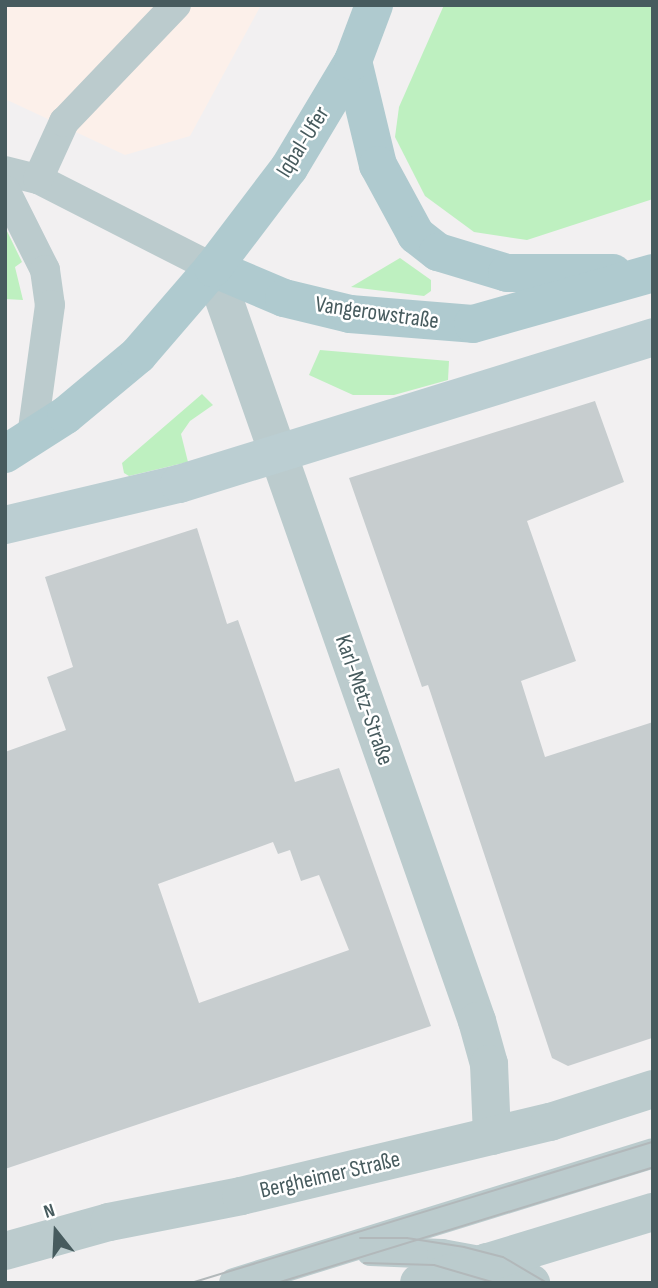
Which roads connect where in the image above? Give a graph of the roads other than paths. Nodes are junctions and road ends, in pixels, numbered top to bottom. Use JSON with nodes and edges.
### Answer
{"nodes":[{"id":1,"x":176,"y":5,"type":"edge"},
{"id":2,"x":374,"y":5,"type":"edge"},
{"id":3,"x":353,"y":61,"type":"junction"},
{"id":4,"x":5,"y":171,"type":"edge"},
{"id":5,"x":38,"y":179,"type":"junction"},
{"id":6,"x":5,"y":190,"type":"edge"},
{"id":7,"x":213,"y":268,"type":"junction"},
{"id":8,"x":653,"y":273,"type":"edge"},
{"id":9,"x":653,"y":337,"type":"edge"},
{"id":10,"x":19,"y":446,"type":"edge"},
{"id":11,"x":278,"y":455,"type":"junction"},
{"id":12,"x":5,"y":524,"type":"edge"},
{"id":13,"x":653,"y":1089,"type":"edge"},
{"id":14,"x":492,"y":1136,"type":"junction"},
{"id":15,"x":653,"y":1153,"type":"edge"},
{"id":16,"x":653,"y":1212,"type":"edge"},
{"id":17,"x":5,"y":1251,"type":"edge"},
{"id":18,"x":318,"y":1258,"type":"junction"},
{"id":19,"x":487,"y":1262,"type":"junction"},
{"id":20,"x":234,"y":1283,"type":"edge"},
{"id":21,"x":419,"y":1283,"type":"edge"},
{"id":22,"x":531,"y":1283,"type":"edge"}],
"edges":[{"from":1,"to":5,"type":"lane"},
{"from":2,"to":3,"type":"main road","name":"Iqbal-Ufer"},
{"from":3,"to":7,"type":"main road","name":"Iqbal-Ufer"},
{"from":3,"to":8,"type":"main road"},
{"from":4,"to":5,"type":"lane"},
{"from":5,"to":7,"type":"lane"},
{"from":6,"to":10,"type":"lane"},
{"from":7,"to":8,"type":"main road","name":"Vangerowstraße"},
{"from":7,"to":10,"type":"main road"},
{"from":7,"to":11,"type":"street","name":"Karl-Metz-Straße"},
{"from":9,"to":11,"type":"main road"},
{"from":11,"to":12,"type":"main road"},
{"from":11,"to":14,"type":"street","name":"Karl-Metz-Straße"},
{"from":13,"to":14,"type":"street","name":"Bergheimer Straße"},
{"from":14,"to":17,"type":"street","name":"Bergheimer Straße"},
{"from":15,"to":18,"type":"lane"},
{"from":16,"to":19,"type":"street"},
{"from":18,"to":19,"type":"lane"},
{"from":18,"to":20,"type":"lane"},
{"from":19,"to":21,"type":"street"},
{"from":19,"to":22,"type":"street"}]}
